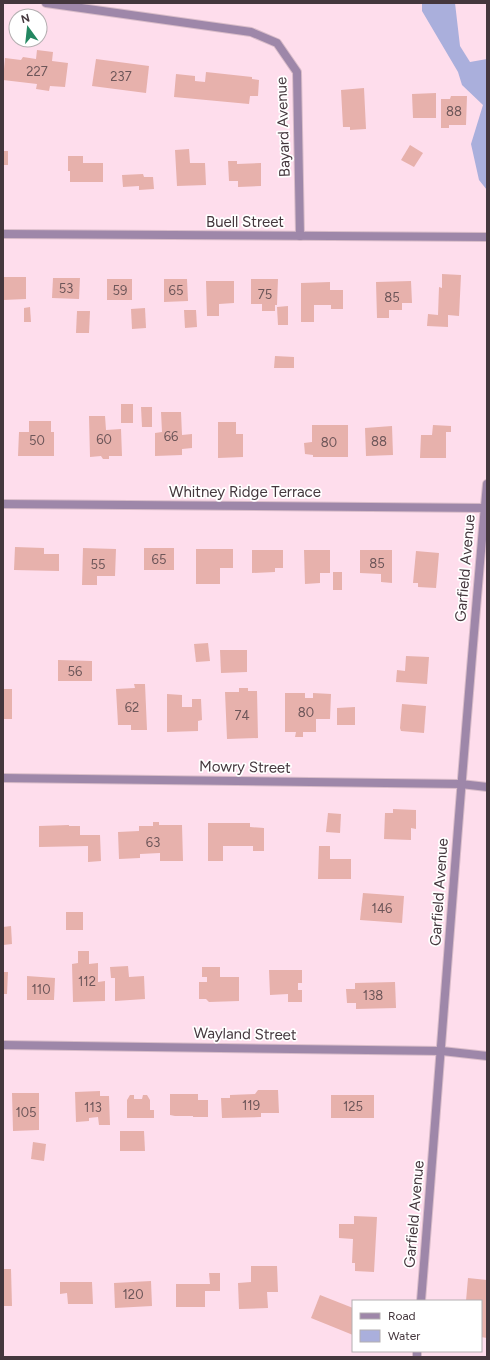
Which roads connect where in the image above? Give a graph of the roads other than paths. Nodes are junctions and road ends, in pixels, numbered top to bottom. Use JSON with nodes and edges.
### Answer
{"nodes":[{"id":1,"x":46,"y":3,"type":"edge"},
{"id":2,"x":3,"y":234,"type":"edge"},
{"id":3,"x":300,"y":236,"type":"junction"},
{"id":4,"x":487,"y":237,"type":"edge"},
{"id":5,"x":487,"y":484,"type":"edge"},
{"id":6,"x":3,"y":504,"type":"edge"},
{"id":7,"x":486,"y":508,"type":"edge"},
{"id":8,"x":3,"y":778,"type":"edge"},
{"id":9,"x":461,"y":784,"type":"junction"},
{"id":10,"x":487,"y":787,"type":"edge"},
{"id":11,"x":3,"y":1045,"type":"edge"},
{"id":12,"x":442,"y":1051,"type":"junction"},
{"id":13,"x":487,"y":1056,"type":"edge"},
{"id":14,"x":421,"y":1300,"type":"edge"}],
"edges":[{"from":1,"to":3,"type":"street","name":"Bayard Avenue"},
{"from":2,"to":3,"type":"street","name":"Buell Street"},
{"from":3,"to":4,"type":"street","name":"Buell Street"},
{"from":5,"to":7,"type":"street","name":"Garfield Avenue"},
{"from":6,"to":7,"type":"street","name":"Whitney Ridge Terrace"},
{"from":7,"to":9,"type":"street","name":"Garfield Avenue"},
{"from":8,"to":9,"type":"street","name":"Mowry Street"},
{"from":9,"to":10,"type":"street","name":"Mowry Street"},
{"from":9,"to":12,"type":"street","name":"Garfield Avenue"},
{"from":11,"to":12,"type":"street","name":"Wayland Street"},
{"from":12,"to":13,"type":"street","name":"Wayland Street"},
{"from":12,"to":14,"type":"street","name":"Garfield Avenue"}]}
